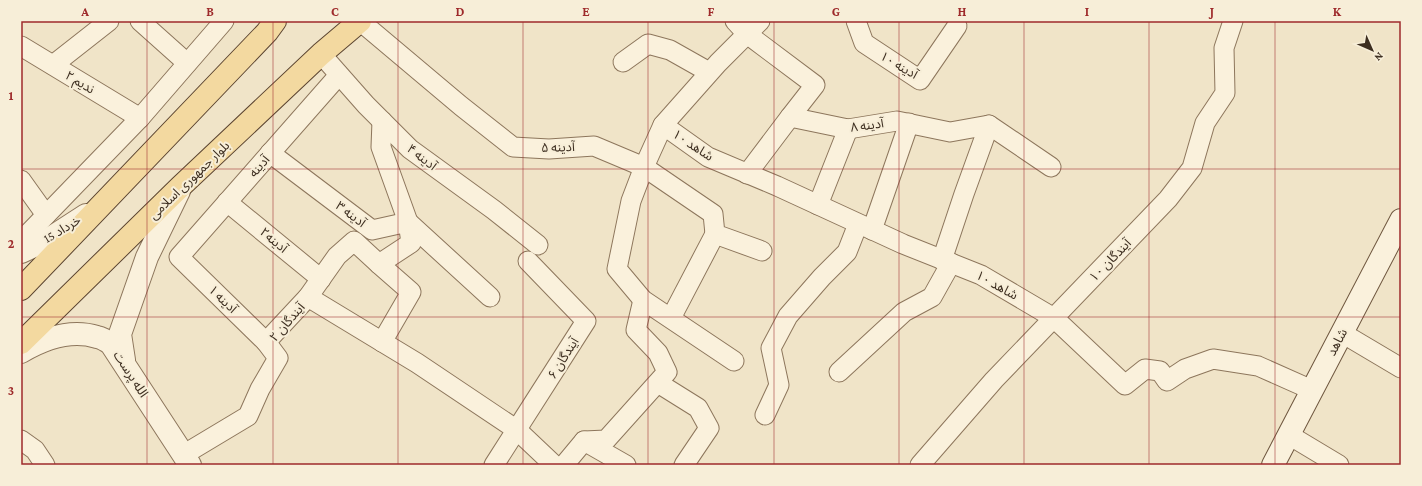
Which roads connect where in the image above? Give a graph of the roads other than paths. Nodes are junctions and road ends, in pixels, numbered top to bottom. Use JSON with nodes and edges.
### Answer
{"nodes":[{"id":1,"x":109,"y":21,"type":"edge"},
{"id":2,"x":140,"y":21,"type":"edge"},
{"id":3,"x":224,"y":21,"type":"edge"},
{"id":4,"x":275,"y":21,"type":"edge"},
{"id":5,"x":360,"y":21,"type":"edge"},
{"id":6,"x":856,"y":21,"type":"edge"},
{"id":7,"x":1233,"y":21,"type":"edge"},
{"id":8,"x":747,"y":25,"type":"edge"},
{"id":9,"x":957,"y":26,"type":"dead end"},
{"id":10,"x":21,"y":46,"type":"edge"},
{"id":11,"x":321,"y":54,"type":"junction"},
{"id":12,"x":623,"y":62,"type":"dead end"},
{"id":13,"x":187,"y":63,"type":"junction"},
{"id":14,"x":53,"y":65,"type":"junction"},
{"id":15,"x":709,"y":72,"type":"junction"},
{"id":16,"x":339,"y":75,"type":"junction"},
{"id":17,"x":790,"y":117,"type":"junction"},
{"id":18,"x":140,"y":118,"type":"junction"},
{"id":19,"x":382,"y":121,"type":"junction"},
{"id":20,"x":909,"y":123,"type":"junction"},
{"id":21,"x":663,"y":125,"type":"junction"},
{"id":22,"x":989,"y":125,"type":"junction"},
{"id":23,"x":848,"y":129,"type":"junction"},
{"id":24,"x":270,"y":153,"type":"junction"},
{"id":25,"x":644,"y":167,"type":"junction"},
{"id":26,"x":1051,"y":167,"type":"dead end"},
{"id":27,"x":747,"y":174,"type":"junction"},
{"id":28,"x":21,"y":180,"type":"edge"},
{"id":29,"x":180,"y":187,"type":"junction"},
{"id":30,"x":228,"y":202,"type":"junction"},
{"id":31,"x":102,"y":205,"type":"junction"},
{"id":32,"x":818,"y":205,"type":"junction"},
{"id":33,"x":46,"y":215,"type":"junction"},
{"id":34,"x":1401,"y":220,"type":"edge"},
{"id":35,"x":408,"y":222,"type":"junction"},
{"id":36,"x":865,"y":227,"type":"junction"},
{"id":37,"x":715,"y":234,"type":"junction"},
{"id":38,"x":21,"y":241,"type":"edge"},
{"id":39,"x":762,"y":251,"type":"dead end"},
{"id":40,"x":21,"y":252,"type":"edge"},
{"id":41,"x":533,"y":253,"type":"joint"},
{"id":42,"x":179,"y":257,"type":"joint"},
{"id":43,"x":947,"y":262,"type":"junction"},
{"id":44,"x":379,"y":264,"type":"junction"},
{"id":45,"x":321,"y":279,"type":"junction"},
{"id":46,"x":21,"y":289,"type":"edge"},
{"id":47,"x":308,"y":297,"type":"junction"},
{"id":48,"x":490,"y":297,"type":"dead end"},
{"id":49,"x":643,"y":300,"type":"junction"},
{"id":50,"x":671,"y":318,"type":"junction"},
{"id":51,"x":1054,"y":318,"type":"junction"},
{"id":52,"x":1342,"y":333,"type":"junction"},
{"id":53,"x":266,"y":342,"type":"junction"},
{"id":54,"x":382,"y":342,"type":"junction"},
{"id":55,"x":21,"y":343,"type":"edge"},
{"id":56,"x":21,"y":352,"type":"edge"},
{"id":57,"x":734,"y":361,"type":"dead end"},
{"id":58,"x":125,"y":366,"type":"junction"},
{"id":59,"x":1401,"y":368,"type":"edge"},
{"id":60,"x":839,"y":372,"type":"dead end"},
{"id":61,"x":658,"y":383,"type":"junction"},
{"id":62,"x":1312,"y":390,"type":"junction"},
{"id":63,"x":765,"y":415,"type":"dead end"},
{"id":64,"x":517,"y":430,"type":"junction"},
{"id":65,"x":1289,"y":435,"type":"junction"},
{"id":66,"x":21,"y":440,"type":"edge"},
{"id":67,"x":584,"y":441,"type":"junction"},
{"id":68,"x":187,"y":460,"type":"edge"},
{"id":69,"x":44,"y":465,"type":"edge"},
{"id":70,"x":494,"y":465,"type":"edge"},
{"id":71,"x":554,"y":465,"type":"edge"},
{"id":72,"x":564,"y":465,"type":"edge"},
{"id":73,"x":626,"y":465,"type":"edge"},
{"id":74,"x":684,"y":465,"type":"edge"},
{"id":75,"x":920,"y":465,"type":"edge"},
{"id":76,"x":1273,"y":465,"type":"edge"},
{"id":77,"x":1338,"y":465,"type":"edge"}],
"edges":[{"from":1,"to":14,"type":"street"},
{"from":2,"to":13,"type":"street"},
{"from":3,"to":13,"type":"street"},
{"from":4,"to":31,"type":"main road"},
{"from":5,"to":11,"type":"main road","name":"بلوار جمهوری اسلامی"},
{"from":5,"to":25,"type":"street","name":"آدینه ۵"},
{"from":6,"to":9,"type":"street","name":"آدینه ۱۰"},
{"from":7,"to":51,"type":"street","name":"آیندگان ۱۰"},
{"from":8,"to":15,"type":"street"},
{"from":8,"to":17,"type":"street"},
{"from":10,"to":14,"type":"street","name":"ندیم ۲"},
{"from":11,"to":16,"type":"street","name":"آدینه ۴"},
{"from":11,"to":29,"type":"main road","name":"بلوار جمهوری اسلامی"},
{"from":12,"to":15,"type":"street"},
{"from":13,"to":18,"type":"street"},
{"from":14,"to":18,"type":"street","name":"ندیم ۲"},
{"from":15,"to":21,"type":"street"},
{"from":16,"to":19,"type":"street","name":"آدینه ۴"},
{"from":16,"to":24,"type":"street","name":"آدینه"},
{"from":17,"to":23,"type":"street","name":"آدینه ۸"},
{"from":17,"to":27,"type":"street"},
{"from":18,"to":33,"type":"street"},
{"from":19,"to":35,"type":"street"},
{"from":19,"to":41,"type":"street","name":"آدینه ۴"},
{"from":20,"to":22,"type":"street","name":"آدینه ۸"},
{"from":20,"to":23,"type":"street","name":"آدینه ۸"},
{"from":20,"to":36,"type":"street"},
{"from":21,"to":25,"type":"street"},
{"from":21,"to":27,"type":"street","name":"شاهد ۱۰"},
{"from":22,"to":26,"type":"street"},
{"from":22,"to":43,"type":"street"},
{"from":23,"to":32,"type":"street"},
{"from":24,"to":30,"type":"street","name":"آدینه"},
{"from":24,"to":35,"type":"street","name":"آدینه ۳"},
{"from":25,"to":37,"type":"street","name":"آدینه ۵"},
{"from":25,"to":49,"type":"street"},
{"from":27,"to":32,"type":"street","name":"شاهد ۱۰"},
{"from":28,"to":33,"type":"street"},
{"from":29,"to":55,"type":"main road","name":"بلوار جمهوری اسلامی"},
{"from":29,"to":58,"type":"street"},
{"from":30,"to":42,"type":"street","name":"آدینه"},
{"from":30,"to":45,"type":"street","name":"آدینه۲"},
{"from":31,"to":40,"type":"street","name":"15 خرداد"},
{"from":31,"to":46,"type":"main road"},
{"from":32,"to":36,"type":"street","name":"شاهد ۱۰"},
{"from":33,"to":38,"type":"street"},
{"from":34,"to":52,"type":"street","name":"شاهد"},
{"from":35,"to":44,"type":"street"},
{"from":35,"to":48,"type":"street"},
{"from":36,"to":43,"type":"street","name":"شاهد ۱۰"},
{"from":36,"to":63,"type":"street"},
{"from":37,"to":39,"type":"street"},
{"from":37,"to":50,"type":"street"},
{"from":41,"to":64,"type":"street","name":"آیندگان ۶"},
{"from":42,"to":53,"type":"street","name":"آدینه ۱"},
{"from":43,"to":51,"type":"street","name":"شاهد ۱۰"},
{"from":43,"to":60,"type":"street"},
{"from":44,"to":45,"type":"street","name":"آیندگان ۲"},
{"from":44,"to":54,"type":"street","name":"آیندگان ۲"},
{"from":45,"to":47,"type":"street","name":"آیندگان ۲"},
{"from":47,"to":53,"type":"street","name":"آیندگان ۲"},
{"from":47,"to":54,"type":"street"},
{"from":49,"to":50,"type":"street"},
{"from":49,"to":61,"type":"street"},
{"from":50,"to":57,"type":"street"},
{"from":51,"to":62,"type":"street","name":"شاهد ۱۰"},
{"from":51,"to":75,"type":"street","name":"آیندگان ۱۰"},
{"from":52,"to":59,"type":"street"},
{"from":52,"to":62,"type":"street","name":"شاهد"},
{"from":53,"to":68,"type":"street","name":"آیندگان ۲"},
{"from":54,"to":64,"type":"street"},
{"from":56,"to":58,"type":"street","name":"الله پرست"},
{"from":58,"to":68,"type":"street","name":"الله پرست"},
{"from":61,"to":67,"type":"street"},
{"from":61,"to":74,"type":"street"},
{"from":62,"to":65,"type":"street","name":"شاهد"},
{"from":64,"to":70,"type":"street","name":"آیندگان ۶"},
{"from":64,"to":71,"type":"street"},
{"from":65,"to":76,"type":"street","name":"شاهد"},
{"from":65,"to":77,"type":"street"},
{"from":66,"to":69,"type":"street"},
{"from":67,"to":72,"type":"street"},
{"from":67,"to":73,"type":"street"}]}
